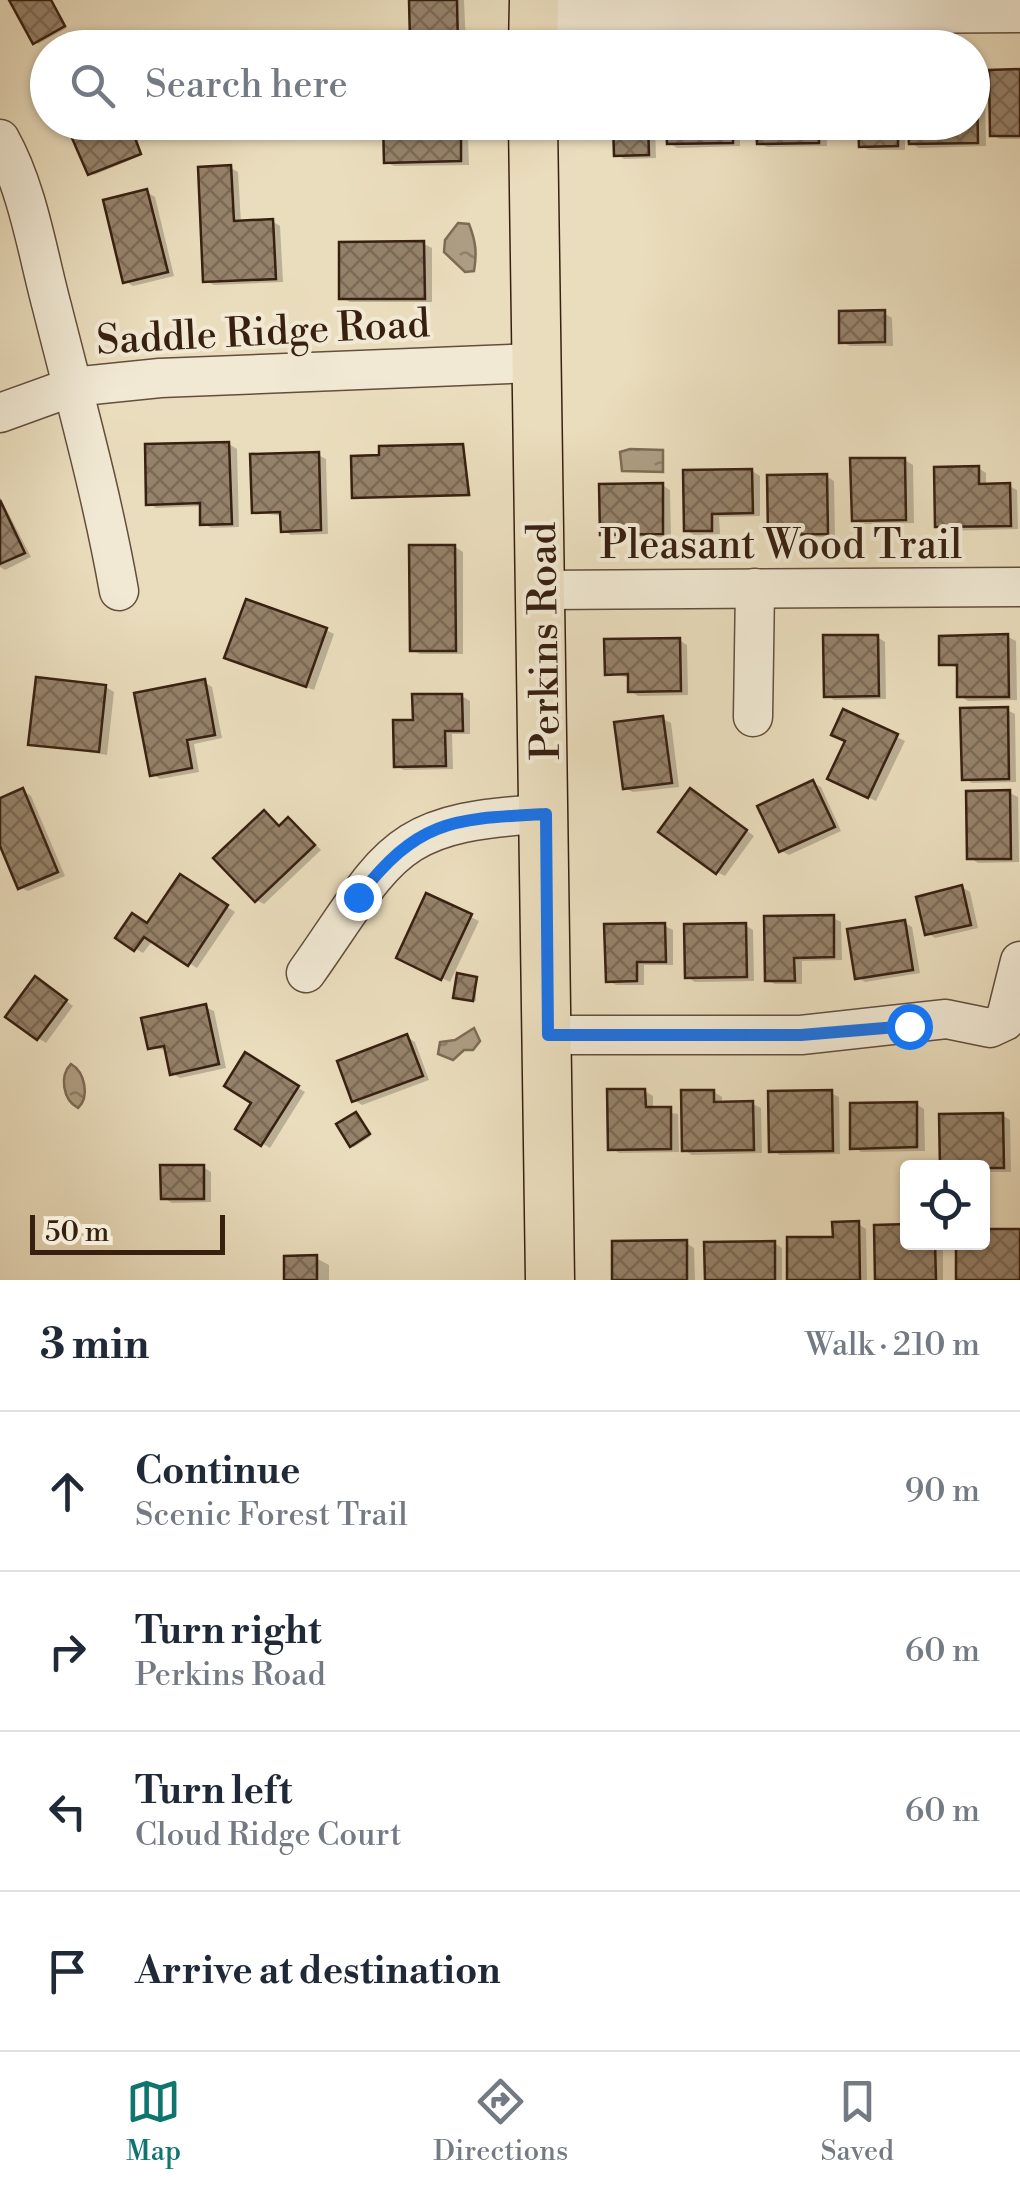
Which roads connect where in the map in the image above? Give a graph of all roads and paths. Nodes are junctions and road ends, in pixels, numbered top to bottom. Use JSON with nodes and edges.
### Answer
{"nodes":[{"id":1,"x":1020,"y":13,"type":"edge"},
{"id":2,"x":533,"y":21,"type":"edge"},
{"id":3,"x":0,"y":138,"type":"edge"},
{"id":4,"x":534,"y":140,"type":"edge"},
{"id":5,"x":536,"y":363,"type":"junction"},
{"id":6,"x":72,"y":387,"type":"junction"},
{"id":7,"x":0,"y":414,"type":"edge"},
{"id":8,"x":1020,"y":587,"type":"edge"},
{"id":9,"x":756,"y":588,"type":"junction"},
{"id":10,"x":542,"y":590,"type":"junction"},
{"id":11,"x":119,"y":591,"type":"dead end"},
{"id":12,"x":753,"y":717,"type":"dead end"},
{"id":13,"x":546,"y":814,"type":"junction"},
{"id":14,"x":1020,"y":961,"type":"edge"},
{"id":15,"x":306,"y":972,"type":"dead end"},
{"id":16,"x":548,"y":1035,"type":"junction"},
{"id":17,"x":550,"y":1280,"type":"edge"}],
"edges":[{"from":1,"to":2,"type":"street"},
{"from":3,"to":6,"type":"street"},
{"from":4,"to":5,"type":"main road","name":"Perkins Road"},
{"from":5,"to":6,"type":"street","name":"Saddle Ridge Road"},
{"from":5,"to":10,"type":"main road","name":"Perkins Road"},
{"from":6,"to":7,"type":"street","name":"Saddle Ridge Road"},
{"from":6,"to":11,"type":"street"},
{"from":8,"to":9,"type":"street","name":"Pleasant Wood Trail"},
{"from":9,"to":10,"type":"street","name":"Pleasant Wood Trail"},
{"from":9,"to":12,"type":"street"},
{"from":10,"to":13,"type":"main road","name":"Perkins Road"},
{"from":13,"to":15,"type":"street"},
{"from":13,"to":16,"type":"main road","name":"Perkins Road"},
{"from":14,"to":16,"type":"street"},
{"from":16,"to":17,"type":"main road","name":"Perkins Road"}]}
